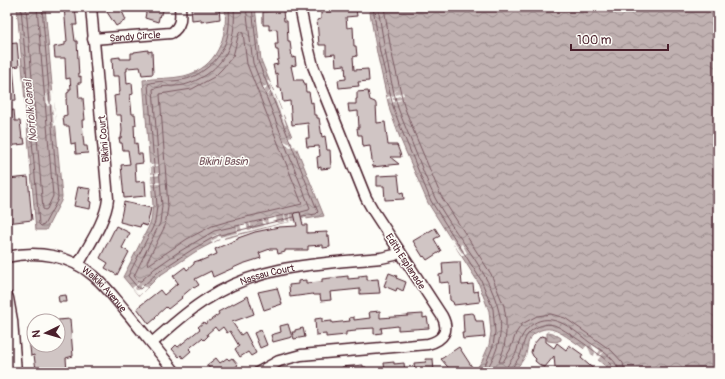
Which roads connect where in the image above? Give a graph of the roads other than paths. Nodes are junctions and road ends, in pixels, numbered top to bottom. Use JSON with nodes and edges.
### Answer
{"nodes":[{"id":1,"x":91,"y":7,"type":"edge"},
{"id":2,"x":180,"y":7,"type":"edge"},
{"id":3,"x":300,"y":7,"type":"edge"},
{"id":4,"x":93,"y":39,"type":"junction"},
{"id":5,"x":400,"y":252,"type":"junction"},
{"id":6,"x":7,"y":256,"type":"edge"},
{"id":7,"x":78,"y":265,"type":"junction"},
{"id":8,"x":7,"y":298,"type":"edge"},
{"id":9,"x":152,"y":343,"type":"junction"},
{"id":10,"x":15,"y":372,"type":"edge"},
{"id":11,"x":175,"y":372,"type":"edge"},
{"id":12,"x":259,"y":372,"type":"edge"}],
"edges":[{"from":1,"to":4,"type":"street","name":"Bikini Court"},
{"from":2,"to":4,"type":"street","name":"Sandy Circle"},
{"from":3,"to":5,"type":"street","name":"Edith Esplanade"},
{"from":4,"to":7,"type":"street","name":"Bikini Court"},
{"from":5,"to":9,"type":"street","name":"Nassau Court"},
{"from":5,"to":12,"type":"street","name":"Edith Esplanade"},
{"from":6,"to":7,"type":"street","name":"Waikiki Avenue"},
{"from":7,"to":9,"type":"street","name":"Waikiki Avenue"},
{"from":8,"to":10,"type":"main road"},
{"from":9,"to":11,"type":"street","name":"Waikiki Avenue"}]}
